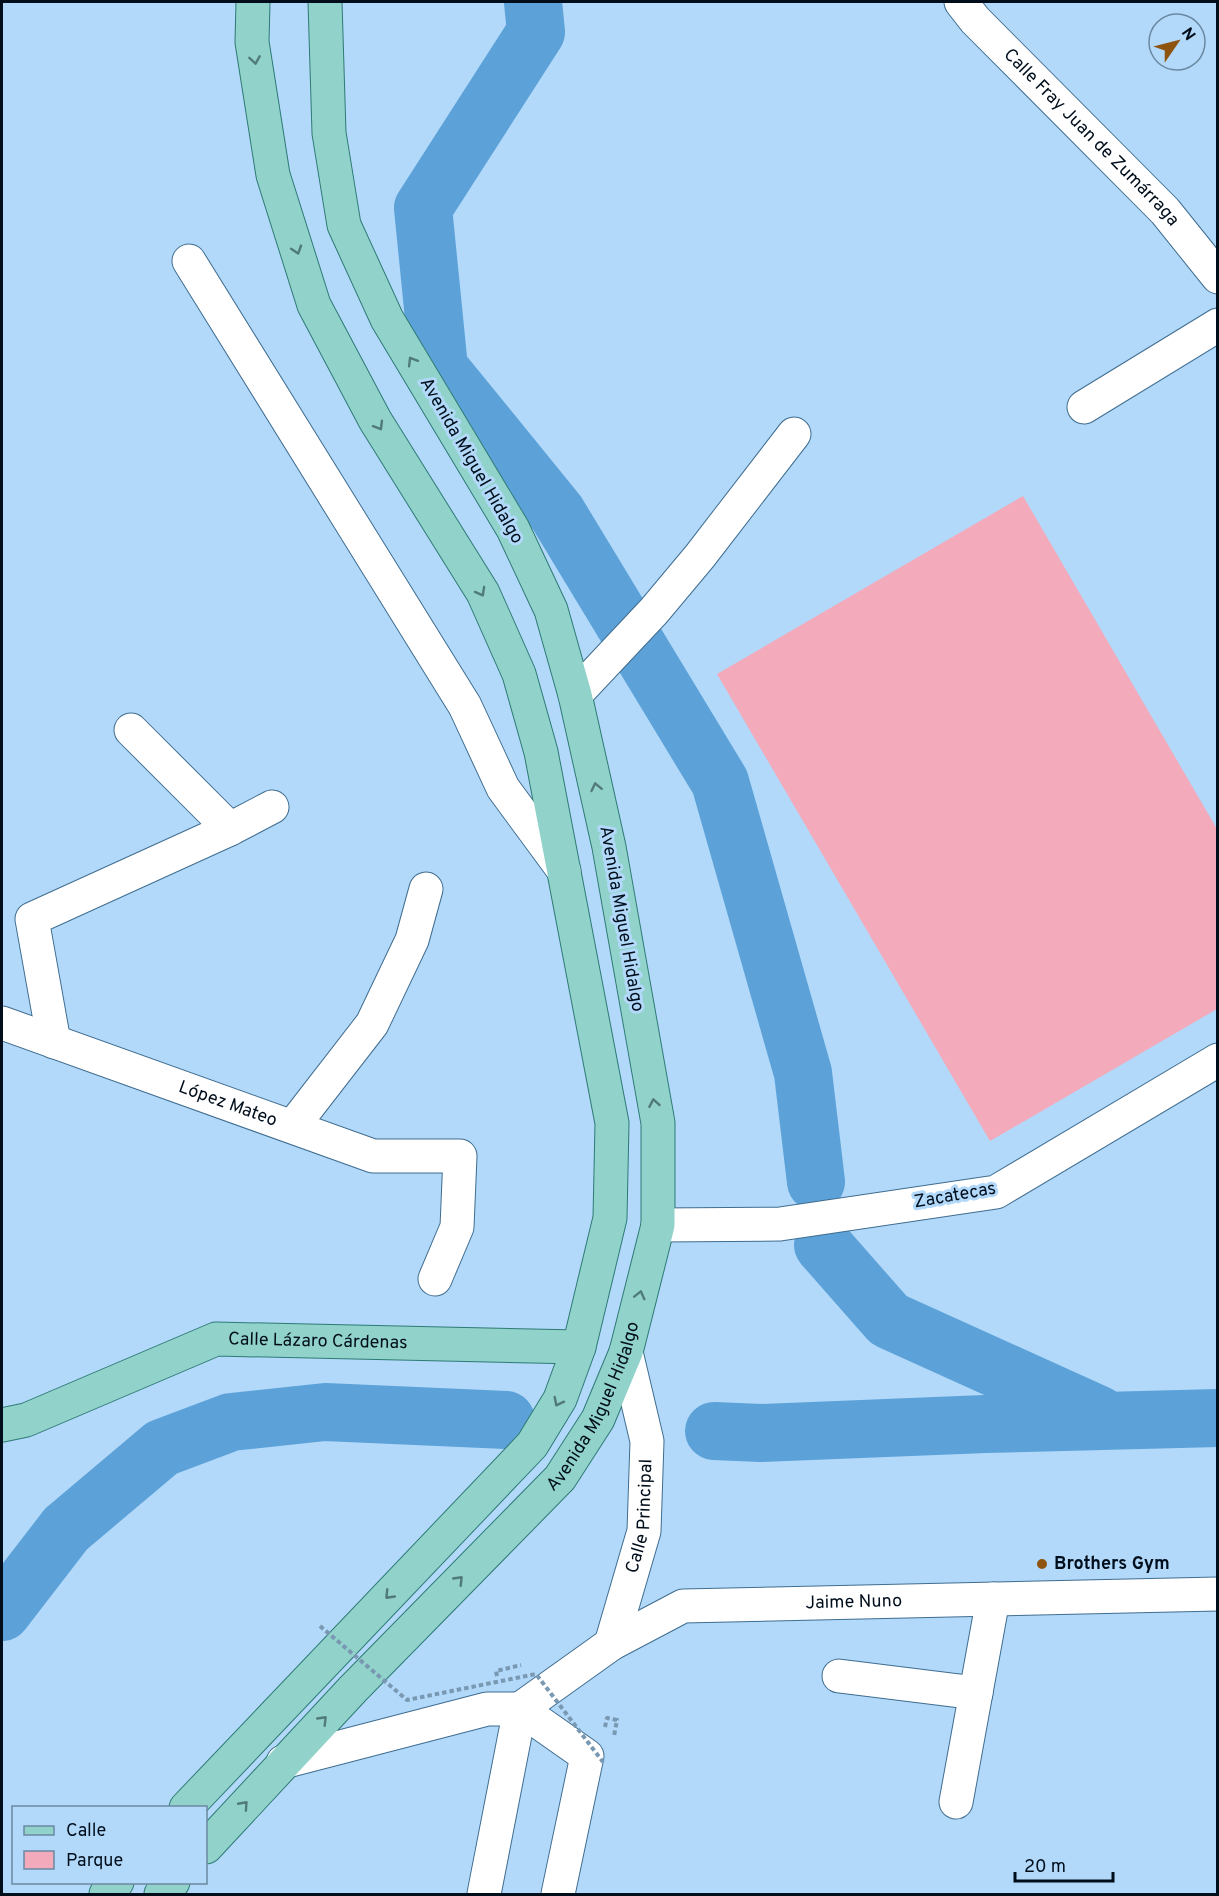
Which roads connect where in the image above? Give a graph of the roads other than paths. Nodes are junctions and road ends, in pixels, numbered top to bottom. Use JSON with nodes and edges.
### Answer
{"nodes":[{"id":1,"x":253,"y":2,"type":"edge"},
{"id":2,"x":325,"y":2,"type":"edge"},
{"id":3,"x":961,"y":2,"type":"edge"},
{"id":4,"x":189,"y":261,"type":"dead end"},
{"id":5,"x":1218,"y":277,"type":"edge"},
{"id":6,"x":1218,"y":325,"type":"edge"},
{"id":7,"x":1084,"y":407,"type":"dead end"},
{"id":8,"x":794,"y":434,"type":"dead end"},
{"id":9,"x":575,"y":695,"type":"junction"},
{"id":10,"x":131,"y":730,"type":"dead end"},
{"id":11,"x":272,"y":807,"type":"dead end"},
{"id":12,"x":230,"y":829,"type":"junction"},
{"id":13,"x":564,"y":871,"type":"junction"},
{"id":14,"x":426,"y":889,"type":"dead end"},
{"id":15,"x":2,"y":1023,"type":"edge"},
{"id":16,"x":54,"y":1042,"type":"junction"},
{"id":17,"x":1218,"y":1060,"type":"edge"},
{"id":18,"x":293,"y":1126,"type":"junction"},
{"id":19,"x":658,"y":1225,"type":"junction"},
{"id":20,"x":435,"y":1279,"type":"dead end"},
{"id":21,"x":579,"y":1347,"type":"junction"},
{"id":22,"x":626,"y":1352,"type":"junction"},
{"id":23,"x":2,"y":1425,"type":"edge"},
{"id":24,"x":1218,"y":1594,"type":"edge"},
{"id":25,"x":993,"y":1599,"type":"junction"},
{"id":26,"x":611,"y":1644,"type":"junction"},
{"id":27,"x":839,"y":1676,"type":"dead end"},
{"id":28,"x":976,"y":1693,"type":"junction"},
{"id":29,"x":520,"y":1709,"type":"junction"},
{"id":30,"x":283,"y":1762,"type":"junction"},
{"id":31,"x":956,"y":1802,"type":"dead end"},
{"id":32,"x":188,"y":1806,"type":"edge"},
{"id":33,"x":207,"y":1846,"type":"edge"},
{"id":34,"x":484,"y":1894,"type":"edge"},
{"id":35,"x":558,"y":1894,"type":"edge"}],
"edges":[{"from":1,"to":13,"type":"main road","name":"Avenida Miguel Hidalgo","one_way":true},
{"from":9,"to":2,"type":"main road","name":"Avenida Miguel Hidalgo","one_way":true},
{"from":3,"to":5,"type":"street","name":"Calle Fray Juan de Zumárraga"},
{"from":4,"to":13,"type":"street"},
{"from":6,"to":7,"type":"street"},
{"from":8,"to":9,"type":"street"},
{"from":19,"to":9,"type":"main road","name":"Avenida Miguel Hidalgo","one_way":true},
{"from":10,"to":12,"type":"street"},
{"from":11,"to":12,"type":"street"},
{"from":12,"to":16,"type":"street"},
{"from":13,"to":21,"type":"main road","name":"Avenida Miguel Hidalgo"},
{"from":14,"to":18,"type":"street"},
{"from":15,"to":16,"type":"street","name":"López Mateo"},
{"from":16,"to":18,"type":"street","name":"López Mateo"},
{"from":17,"to":19,"type":"street","name":"Zacatecas"},
{"from":18,"to":20,"type":"street","name":"López Mateo"},
{"from":22,"to":19,"type":"main road","name":"Avenida Miguel Hidalgo","one_way":true},
{"from":21,"to":23,"type":"main road","name":"Calle Lázaro Cárdenas"},
{"from":21,"to":32,"type":"main road","name":"Avenida Miguel Hidalgo","one_way":true},
{"from":22,"to":26,"type":"street","name":"Calle Principal"},
{"from":30,"to":22,"type":"main road","name":"Avenida Miguel Hidalgo","one_way":true},
{"from":24,"to":25,"type":"street","name":"Jaime Nuno"},
{"from":25,"to":26,"type":"street","name":"Jaime Nuno"},
{"from":25,"to":28,"type":"street"},
{"from":26,"to":29,"type":"street","name":"Jaime Nuno"},
{"from":27,"to":28,"type":"street"},
{"from":28,"to":31,"type":"street"},
{"from":29,"to":30,"type":"street"},
{"from":29,"to":34,"type":"street"},
{"from":29,"to":35,"type":"street"},
{"from":33,"to":30,"type":"main road","name":"Avenida Miguel Hidalgo","one_way":true}]}
